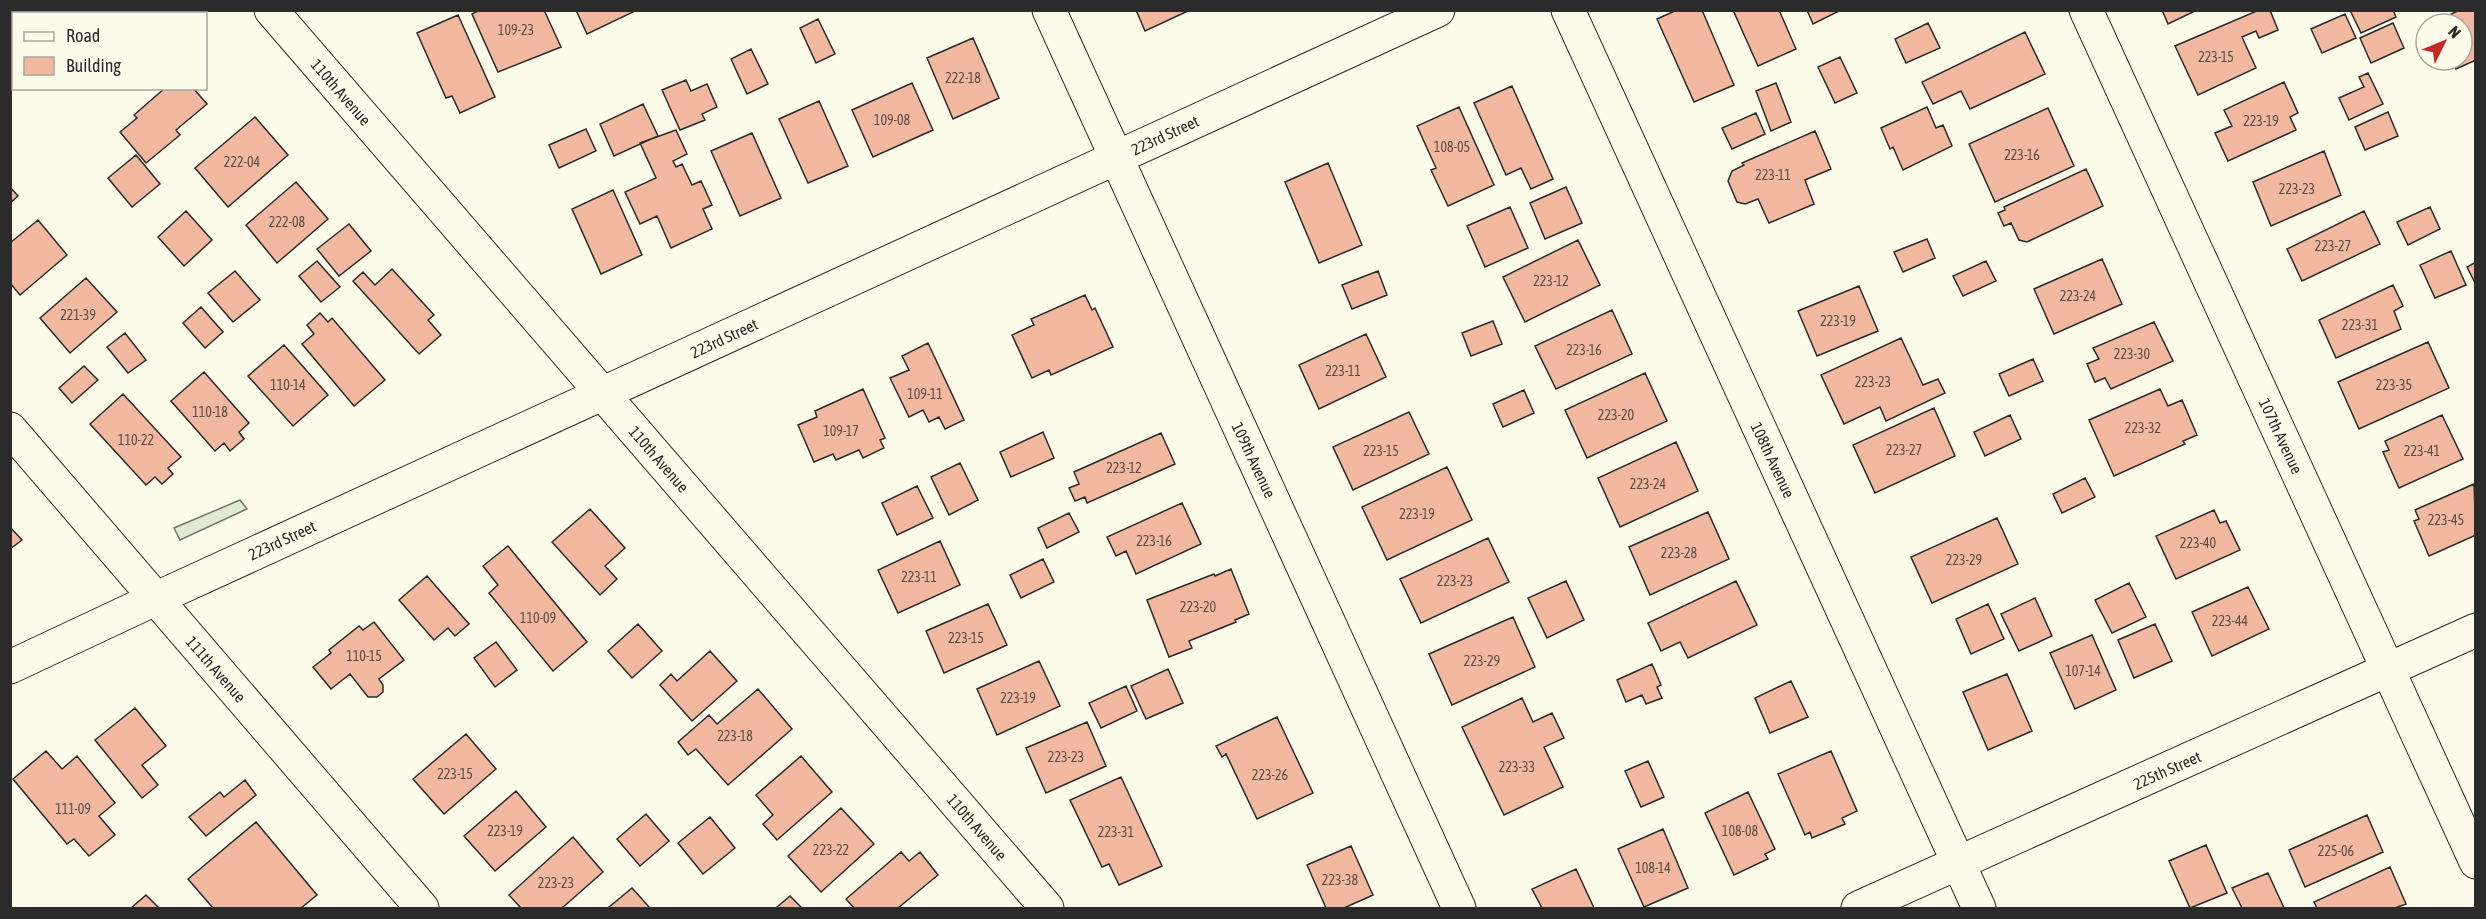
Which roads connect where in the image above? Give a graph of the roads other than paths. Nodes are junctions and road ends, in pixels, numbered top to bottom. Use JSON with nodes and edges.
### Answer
{"nodes":[{"id":1,"x":271,"y":10,"type":"edge"},
{"id":2,"x":1049,"y":10,"type":"edge"},
{"id":3,"x":1438,"y":10,"type":"edge"},
{"id":4,"x":1568,"y":10,"type":"edge"},
{"id":5,"x":2086,"y":10,"type":"edge"},
{"id":6,"x":1116,"y":158,"type":"junction"},
{"id":7,"x":602,"y":394,"type":"junction"},
{"id":8,"x":10,"y":429,"type":"edge"},
{"id":9,"x":155,"y":598,"type":"junction"},
{"id":10,"x":2475,"y":630,"type":"edge"},
{"id":11,"x":10,"y":667,"type":"edge"},
{"id":12,"x":2388,"y":671,"type":"junction"},
{"id":13,"x":2475,"y":862,"type":"edge"},
{"id":14,"x":1958,"y":863,"type":"junction"},
{"id":15,"x":422,"y":909,"type":"edge"},
{"id":16,"x":1047,"y":909,"type":"edge"},
{"id":17,"x":1459,"y":909,"type":"edge"},
{"id":18,"x":1858,"y":909,"type":"edge"},
{"id":19,"x":1979,"y":909,"type":"edge"}],
"edges":[{"from":1,"to":7,"type":"street","name":"110th Avenue"},
{"from":2,"to":6,"type":"street","name":"109th Avenue"},
{"from":3,"to":6,"type":"street","name":"223rd Street"},
{"from":4,"to":14,"type":"street","name":"108th Avenue"},
{"from":5,"to":12,"type":"street","name":"107th Avenue"},
{"from":6,"to":7,"type":"street","name":"223rd Street"},
{"from":6,"to":17,"type":"street","name":"109th Avenue"},
{"from":7,"to":9,"type":"street","name":"223rd Street"},
{"from":7,"to":16,"type":"street","name":"110th Avenue"},
{"from":8,"to":9,"type":"street","name":"111th Avenue"},
{"from":9,"to":11,"type":"street","name":"223rd Street"},
{"from":9,"to":15,"type":"street","name":"111th Avenue"},
{"from":10,"to":12,"type":"street","name":"225th Street"},
{"from":12,"to":13,"type":"street","name":"107th Avenue"},
{"from":12,"to":14,"type":"street","name":"225th Street"},
{"from":14,"to":18,"type":"street","name":"225th Street"},
{"from":14,"to":19,"type":"street","name":"108th Avenue"}]}
